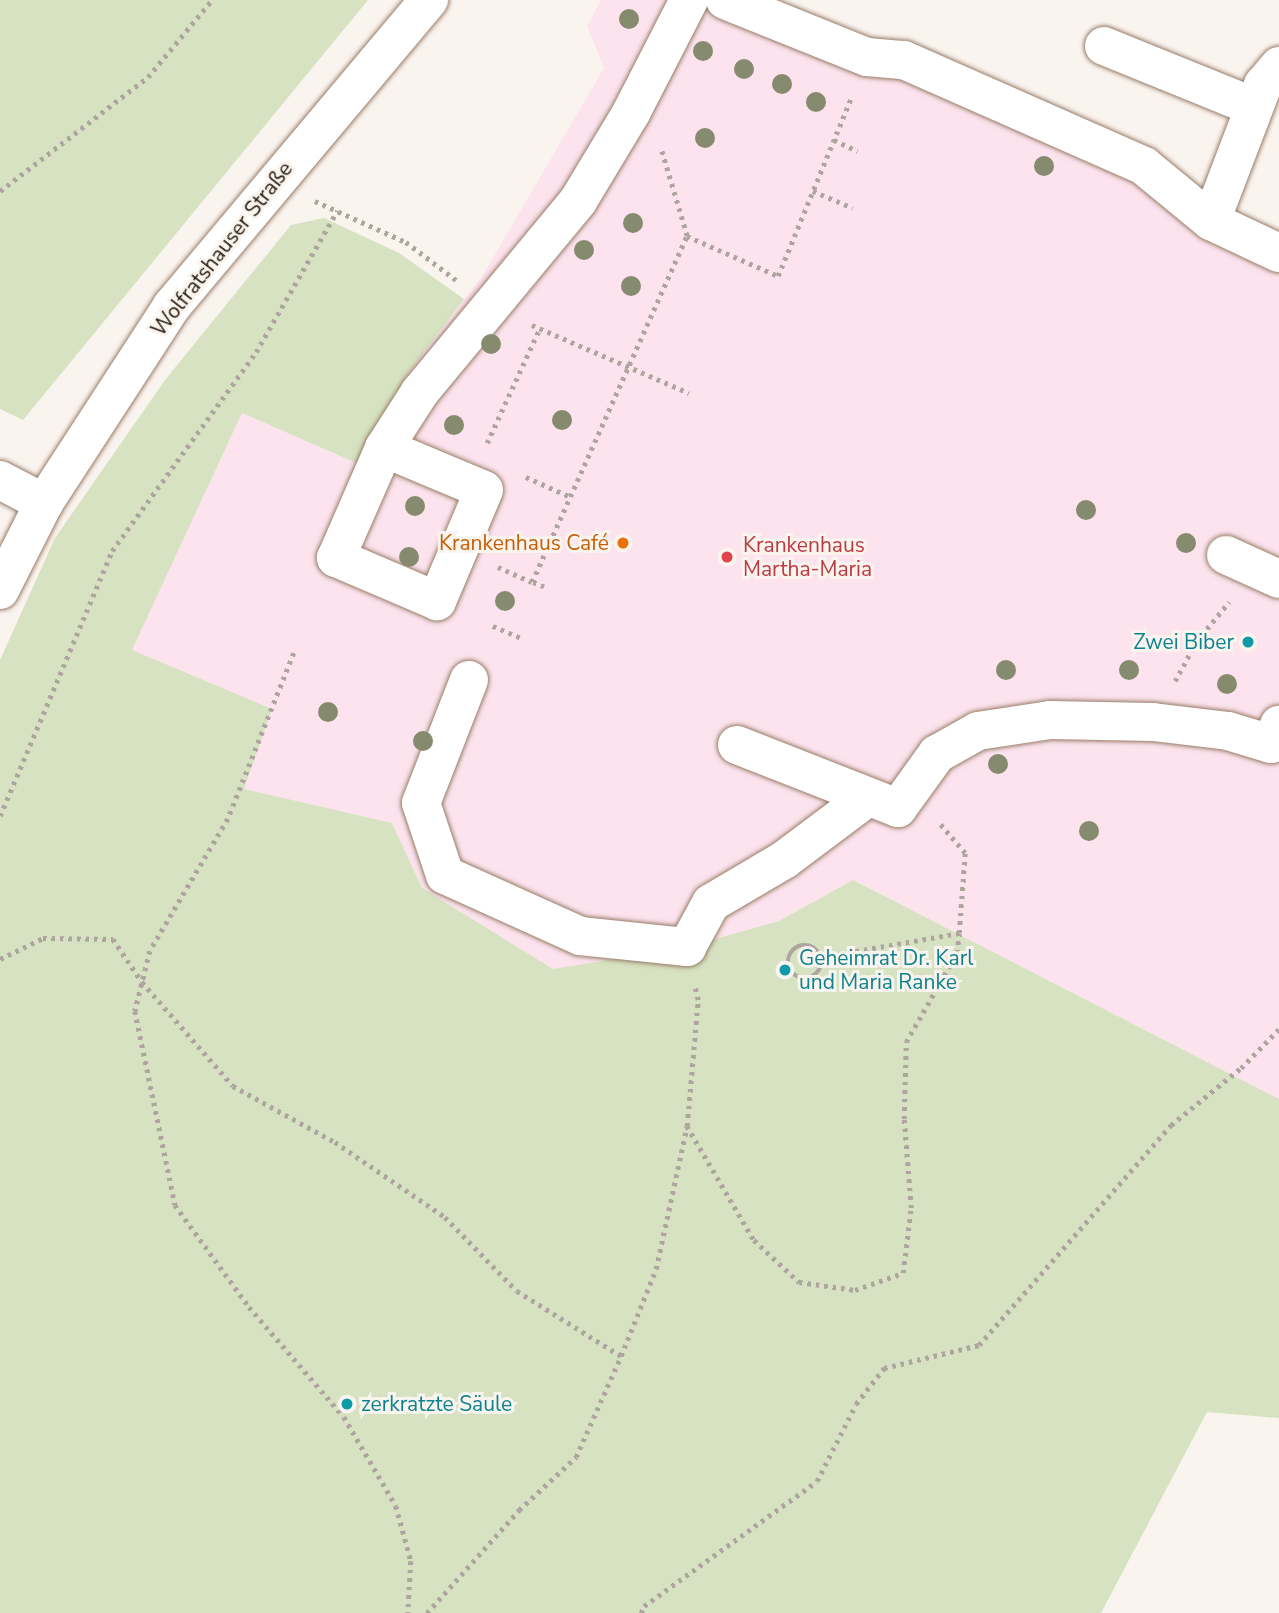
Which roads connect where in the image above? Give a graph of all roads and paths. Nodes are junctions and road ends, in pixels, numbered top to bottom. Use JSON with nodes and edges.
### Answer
{"nodes":[{"id":1,"x":212,"y":0,"type":"edge"},
{"id":2,"x":429,"y":0,"type":"edge"},
{"id":3,"x":689,"y":0,"type":"edge"},
{"id":4,"x":725,"y":0,"type":"edge"},
{"id":5,"x":849,"y":45,"type":"junction"},
{"id":6,"x":1104,"y":46,"type":"dead end"},
{"id":7,"x":1279,"y":66,"type":"edge"},
{"id":8,"x":1254,"y":107,"type":"junction"},
{"id":9,"x":631,"y":113,"type":"junction"},
{"id":10,"x":834,"y":140,"type":"junction"},
{"id":11,"x":858,"y":151,"type":"dead end"},
{"id":12,"x":273,"y":181,"type":"junction"},
{"id":13,"x":0,"y":191,"type":"edge"},
{"id":14,"x":813,"y":191,"type":"junction"},
{"id":15,"x":853,"y":208,"type":"dead end"},
{"id":16,"x":337,"y":211,"type":"junction"},
{"id":17,"x":1211,"y":221,"type":"junction"},
{"id":18,"x":687,"y":236,"type":"junction"},
{"id":19,"x":1279,"y":253,"type":"edge"},
{"id":20,"x":491,"y":306,"type":"junction"},
{"id":21,"x":540,"y":328,"type":"junction"},
{"id":22,"x":628,"y":366,"type":"junction"},
{"id":23,"x":689,"y":393,"type":"dead end"},
{"id":24,"x":384,"y":448,"type":"junction"},
{"id":25,"x":0,"y":480,"type":"edge"},
{"id":26,"x":469,"y":482,"type":"junction"},
{"id":27,"x":44,"y":503,"type":"junction"},
{"id":28,"x":1226,"y":555,"type":"dead end"},
{"id":29,"x":1279,"y":579,"type":"edge"},
{"id":30,"x":544,"y":587,"type":"dead end"},
{"id":31,"x":0,"y":590,"type":"edge"},
{"id":32,"x":493,"y":626,"type":"dead end"},
{"id":33,"x":522,"y":638,"type":"dead end"},
{"id":34,"x":294,"y":653,"type":"dead end"},
{"id":35,"x":469,"y":680,"type":"dead end"},
{"id":36,"x":1153,"y":722,"type":"junction"},
{"id":37,"x":1279,"y":725,"type":"edge"},
{"id":38,"x":737,"y":745,"type":"dead end"},
{"id":39,"x":883,"y":803,"type":"junction"},
{"id":40,"x":0,"y":816,"type":"edge"},
{"id":41,"x":959,"y":933,"type":"junction"},
{"id":42,"x":687,"y":947,"type":"junction"},
{"id":43,"x":822,"y":957,"type":"junction"},
{"id":44,"x":0,"y":959,"type":"edge"},
{"id":45,"x":142,"y":982,"type":"junction"},
{"id":46,"x":1279,"y":1028,"type":"edge"},
{"id":47,"x":687,"y":1125,"type":"junction"},
{"id":48,"x":621,"y":1356,"type":"junction"},
{"id":49,"x":408,"y":1613,"type":"edge"},
{"id":50,"x":427,"y":1613,"type":"edge"},
{"id":51,"x":641,"y":1613,"type":"edge"}],
"edges":[{"from":1,"to":13,"type":"path"},
{"from":2,"to":12,"type":"main road","name":"Wolfratshauser Straße"},
{"from":3,"to":9,"type":"main road"},
{"from":4,"to":5,"type":"main road"},
{"from":5,"to":10,"type":"path"},
{"from":5,"to":17,"type":"main road"},
{"from":6,"to":8,"type":"main road"},
{"from":7,"to":8,"type":"main road"},
{"from":8,"to":17,"type":"main road"},
{"from":9,"to":18,"type":"path"},
{"from":9,"to":20,"type":"main road"},
{"from":10,"to":11,"type":"path"},
{"from":10,"to":14,"type":"path"},
{"from":12,"to":16,"type":"path"},
{"from":12,"to":27,"type":"main road","name":"Wolfratshauser Straße"},
{"from":14,"to":15,"type":"path"},
{"from":14,"to":18,"type":"path"},
{"from":16,"to":20,"type":"path"},
{"from":16,"to":40,"type":"path"},
{"from":17,"to":19,"type":"main road"},
{"from":18,"to":22,"type":"path"},
{"from":20,"to":21,"type":"path"},
{"from":20,"to":24,"type":"main road"},
{"from":21,"to":22,"type":"path"},
{"from":21,"to":26,"type":"path"},
{"from":22,"to":23,"type":"path"},
{"from":22,"to":30,"type":"path"},
{"from":24,"to":26,"type":"main road"},
{"from":24,"to":26,"type":"main road"},
{"from":25,"to":27,"type":"main road"},
{"from":27,"to":31,"type":"main road","name":"Wolfratshauser Straße"},
{"from":28,"to":29,"type":"main road"},
{"from":29,"to":36,"type":"path"},
{"from":32,"to":33,"type":"path"},
{"from":34,"to":45,"type":"path"},
{"from":35,"to":42,"type":"main road"},
{"from":36,"to":37,"type":"main road"},
{"from":36,"to":39,"type":"main road"},
{"from":38,"to":39,"type":"main road"},
{"from":39,"to":41,"type":"path"},
{"from":39,"to":42,"type":"main road"},
{"from":41,"to":43,"type":"path"},
{"from":41,"to":47,"type":"path"},
{"from":42,"to":47,"type":"path"},
{"from":43,"to":43,"type":"path"},
{"from":44,"to":45,"type":"path"},
{"from":45,"to":48,"type":"path"},
{"from":45,"to":49,"type":"path"},
{"from":46,"to":51,"type":"path"},
{"from":47,"to":48,"type":"path"},
{"from":48,"to":50,"type":"path"}]}
